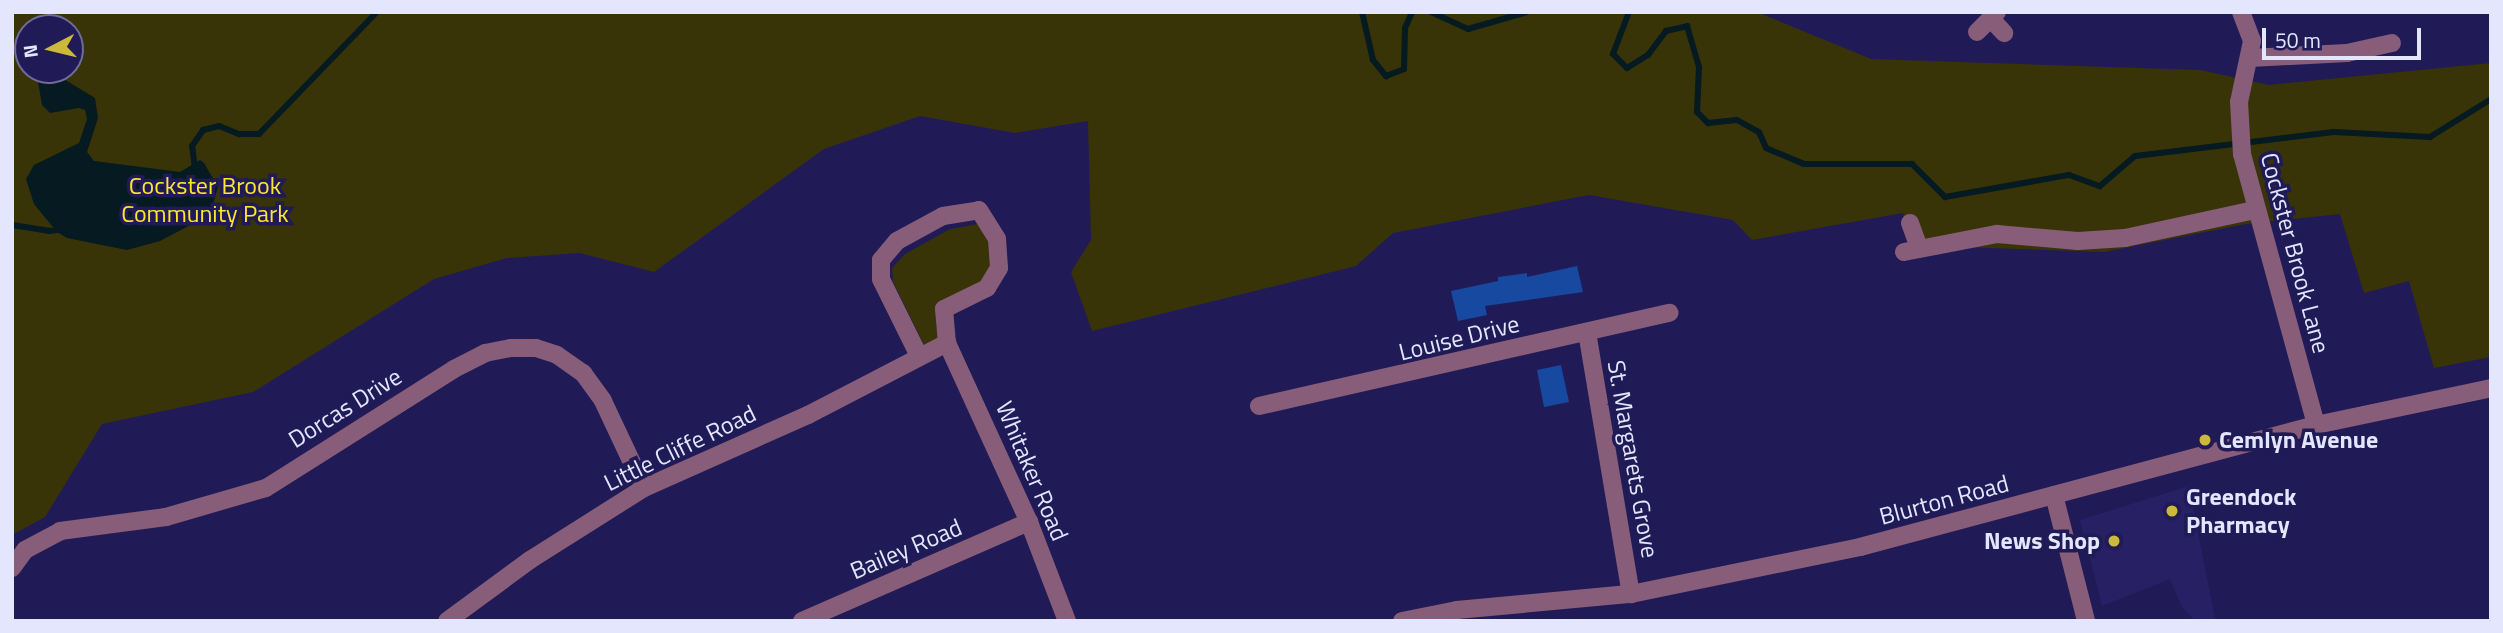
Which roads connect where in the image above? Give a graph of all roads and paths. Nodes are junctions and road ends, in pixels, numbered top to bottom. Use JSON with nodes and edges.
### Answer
{"nodes":[{"id":1,"x":2241,"y":12,"type":"edge"},
{"id":2,"x":1998,"y":22,"type":"edge"},
{"id":3,"x":1977,"y":32,"type":"dead end"},
{"id":4,"x":2392,"y":43,"type":"dead end"},
{"id":5,"x":2250,"y":58,"type":"junction"},
{"id":6,"x":2254,"y":210,"type":"junction"},
{"id":7,"x":1910,"y":223,"type":"dead end"},
{"id":8,"x":1670,"y":313,"type":"dead end"},
{"id":9,"x":1587,"y":332,"type":"junction"},
{"id":10,"x":947,"y":344,"type":"junction"},
{"id":11,"x":919,"y":356,"type":"junction"},
{"id":12,"x":2491,"y":388,"type":"edge"},
{"id":13,"x":1259,"y":406,"type":"dead end"},
{"id":14,"x":2316,"y":425,"type":"junction"},
{"id":15,"x":644,"y":488,"type":"junction"},
{"id":16,"x":2054,"y":495,"type":"junction"},
{"id":17,"x":1029,"y":522,"type":"junction"},
{"id":18,"x":12,"y":568,"type":"edge"},
{"id":19,"x":1631,"y":594,"type":"junction"},
{"id":20,"x":1459,"y":616,"type":"edge"},
{"id":21,"x":447,"y":621,"type":"edge"},
{"id":22,"x":802,"y":621,"type":"edge"},
{"id":23,"x":1067,"y":621,"type":"edge"},
{"id":24,"x":1402,"y":621,"type":"edge"},
{"id":25,"x":2086,"y":621,"type":"edge"}],
"edges":[{"from":1,"to":5,"type":"street","name":"Cockster Brook Lane"},
{"from":2,"to":3,"type":"street"},
{"from":4,"to":5,"type":"street"},
{"from":5,"to":6,"type":"street","name":"Cockster Brook Lane"},
{"from":6,"to":7,"type":"street"},
{"from":6,"to":14,"type":"street","name":"Cockster Brook Lane"},
{"from":8,"to":9,"type":"street","name":"Louise Drive"},
{"from":9,"to":13,"type":"street","name":"Louise Drive"},
{"from":9,"to":19,"type":"street","name":"St. Margarets Grove"},
{"from":10,"to":11,"type":"street","name":"Little Cliffe Road"},
{"from":10,"to":11,"type":"street","name":"Whitaker Road"},
{"from":10,"to":17,"type":"street","name":"Whitaker Road"},
{"from":11,"to":15,"type":"street","name":"Little Cliffe Road"},
{"from":12,"to":14,"type":"street","name":"Blurton Road"},
{"from":14,"to":16,"type":"street","name":"Blurton Road"},
{"from":15,"to":18,"type":"street","name":"Dorcas Drive"},
{"from":15,"to":21,"type":"street","name":"Little Cliffe Road"},
{"from":16,"to":19,"type":"street","name":"Blurton Road"},
{"from":16,"to":25,"type":"street"},
{"from":17,"to":22,"type":"street","name":"Bailey Road"},
{"from":17,"to":23,"type":"street","name":"Whitaker Road"},
{"from":19,"to":20,"type":"street","name":"Blurton Road"},
{"from":20,"to":24,"type":"street","name":"Blurton Road"}]}
